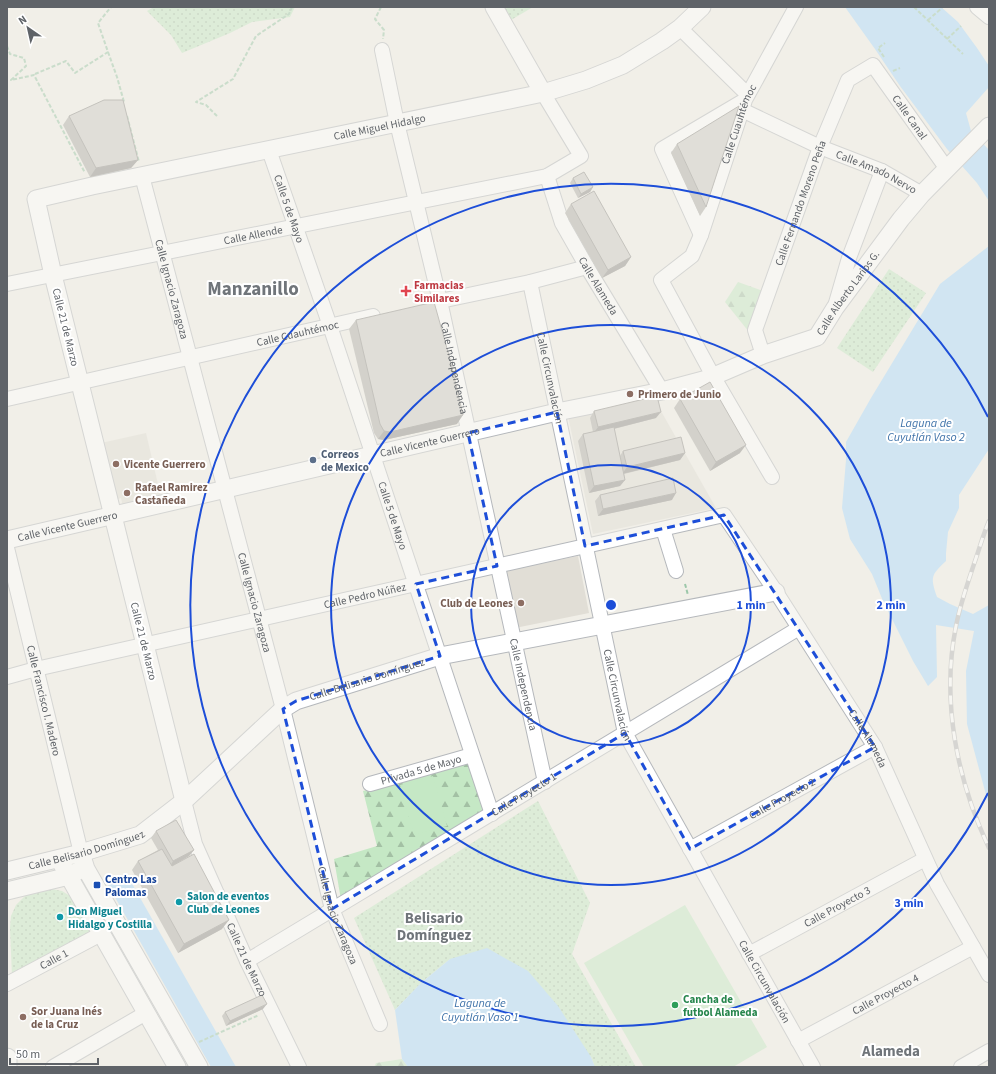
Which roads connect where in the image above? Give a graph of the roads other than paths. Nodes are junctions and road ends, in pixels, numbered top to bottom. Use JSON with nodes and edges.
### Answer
{"nodes":[{"id":1,"x":494,"y":7,"type":"edge"},
{"id":2,"x":702,"y":7,"type":"edge"},
{"id":3,"x":796,"y":7,"type":"edge"},
{"id":4,"x":976,"y":7,"type":"edge"},
{"id":5,"x":989,"y":17,"type":"edge"},
{"id":6,"x":680,"y":28,"type":"junction"},
{"id":7,"x":382,"y":50,"type":"road end"},
{"id":8,"x":879,"y":62,"type":"joint"},
{"id":9,"x":544,"y":93,"type":"junction"},
{"id":10,"x":745,"y":101,"type":"junction"},
{"id":11,"x":397,"y":123,"type":"junction"},
{"id":12,"x":984,"y":131,"type":"edge"},
{"id":13,"x":820,"y":147,"type":"junction"},
{"id":14,"x":269,"y":150,"type":"junction"},
{"id":15,"x":949,"y":167,"type":"junction"},
{"id":16,"x":882,"y":171,"type":"junction"},
{"id":17,"x":142,"y":176,"type":"junction"},
{"id":18,"x":547,"y":176,"type":"junction"},
{"id":19,"x":922,"y":194,"type":"junction"},
{"id":20,"x":36,"y":199,"type":"joint"},
{"id":21,"x":416,"y":202,"type":"junction"},
{"id":22,"x":296,"y":226,"type":"junction"},
{"id":23,"x":698,"y":229,"type":"junction"},
{"id":24,"x":163,"y":253,"type":"junction"},
{"id":25,"x":587,"y":267,"type":"junction"},
{"id":26,"x":53,"y":275,"type":"junction"},
{"id":27,"x":530,"y":282,"type":"junction"},
{"id":28,"x":7,"y":284,"type":"edge"},
{"id":29,"x":440,"y":301,"type":"junction"},
{"id":30,"x":418,"y":306,"type":"edge"},
{"id":31,"x":835,"y":308,"type":"junction"},
{"id":32,"x":389,"y":312,"type":"edge"},
{"id":33,"x":330,"y":326,"type":"junction"},
{"id":34,"x":763,"y":355,"type":"junction"},
{"id":35,"x":190,"y":357,"type":"junction"},
{"id":36,"x":713,"y":376,"type":"junction"},
{"id":37,"x":80,"y":382,"type":"junction"},
{"id":38,"x":662,"y":391,"type":"junction"},
{"id":39,"x":7,"y":399,"type":"edge"},
{"id":40,"x":557,"y":412,"type":"junction"},
{"id":41,"x":468,"y":433,"type":"junction"},
{"id":42,"x":373,"y":455,"type":"junction"},
{"id":43,"x":772,"y":477,"type":"dead end"},
{"id":44,"x":225,"y":489,"type":"junction"},
{"id":45,"x":724,"y":515,"type":"joint"},
{"id":46,"x":113,"y":516,"type":"junction"},
{"id":47,"x":663,"y":529,"type":"junction"},
{"id":48,"x":7,"y":540,"type":"edge"},
{"id":49,"x":585,"y":546,"type":"junction"},
{"id":50,"x":7,"y":548,"type":"edge"},
{"id":51,"x":497,"y":566,"type":"junction"},
{"id":52,"x":676,"y":571,"type":"dead end"},
{"id":53,"x":416,"y":584,"type":"junction"},
{"id":54,"x":776,"y":592,"type":"junction"},
{"id":55,"x":259,"y":620,"type":"junction"},
{"id":56,"x":602,"y":625,"type":"junction"},
{"id":57,"x":799,"y":628,"type":"junction"},
{"id":58,"x":514,"y":642,"type":"junction"},
{"id":59,"x":145,"y":645,"type":"junction"},
{"id":60,"x":440,"y":656,"type":"junction"},
{"id":61,"x":36,"y":669,"type":"junction"},
{"id":62,"x":7,"y":677,"type":"edge"},
{"id":63,"x":283,"y":709,"type":"junction"},
{"id":64,"x":625,"y":734,"type":"junction"},
{"id":65,"x":875,"y":747,"type":"junction"},
{"id":66,"x":472,"y":755,"type":"junction"},
{"id":67,"x":545,"y":782,"type":"junction"},
{"id":68,"x":370,"y":784,"type":"dead end"},
{"id":69,"x":184,"y":801,"type":"junction"},
{"id":70,"x":492,"y":814,"type":"junction"},
{"id":71,"x":690,"y":849,"type":"junction"},
{"id":72,"x":59,"y":859,"type":"junction"},
{"id":73,"x":925,"y":859,"type":"junction"},
{"id":74,"x":83,"y":860,"type":"junction"},
{"id":75,"x":7,"y":871,"type":"edge"},
{"id":76,"x":69,"y":876,"type":"junction"},
{"id":77,"x":7,"y":891,"type":"edge"},
{"id":78,"x":332,"y":909,"type":"junction"},
{"id":79,"x":101,"y":934,"type":"junction"},
{"id":80,"x":973,"y":947,"type":"junction"},
{"id":81,"x":749,"y":954,"type":"junction"},
{"id":82,"x":247,"y":961,"type":"junction"},
{"id":83,"x":989,"y":975,"type":"edge"},
{"id":84,"x":7,"y":984,"type":"edge"},
{"id":85,"x":146,"y":1013,"type":"junction"},
{"id":86,"x":380,"y":1024,"type":"dead end"},
{"id":87,"x":798,"y":1041,"type":"junction"},
{"id":88,"x":989,"y":1051,"type":"edge"},
{"id":89,"x":7,"y":1058,"type":"edge"},
{"id":90,"x":7,"y":1067,"type":"edge"},
{"id":91,"x":53,"y":1067,"type":"edge"},
{"id":92,"x":177,"y":1067,"type":"edge"},
{"id":93,"x":199,"y":1067,"type":"edge"},
{"id":94,"x":299,"y":1067,"type":"edge"},
{"id":95,"x":813,"y":1067,"type":"edge"},
{"id":96,"x":961,"y":1067,"type":"edge"}],
"edges":[{"from":1,"to":9,"type":"street"},
{"from":2,"to":6,"type":"street","name":"Calle Miguel Hidalgo"},
{"from":3,"to":10,"type":"street","name":"Calle Cuauhtémoc"},
{"from":4,"to":5,"type":"street"},
{"from":6,"to":9,"type":"street","name":"Calle Miguel Hidalgo"},
{"from":6,"to":10,"type":"street","name":"Calle Amado Nervo"},
{"from":7,"to":11,"type":"street","name":"Calle Independencia"},
{"from":8,"to":13,"type":"street","name":"Calle Fernando Moreno Peña"},
{"from":8,"to":15,"type":"street","name":"Calle Canal"},
{"from":9,"to":11,"type":"street","name":"Calle Miguel Hidalgo"},
{"from":9,"to":18,"type":"street","name":"Calle Allende"},
{"from":10,"to":13,"type":"street","name":"Calle Amado Nervo"},
{"from":10,"to":23,"type":"street","name":"Calle Cuauhtémoc"},
{"from":10,"to":23,"type":"street"},
{"from":11,"to":14,"type":"street","name":"Calle Miguel Hidalgo"},
{"from":11,"to":21,"type":"street","name":"Calle Independencia"},
{"from":12,"to":15,"type":"street","name":"Calle Alberto Larios G."},
{"from":13,"to":16,"type":"street","name":"Calle Amado Nervo"},
{"from":13,"to":34,"type":"street","name":"Calle Fernando Moreno Peña"},
{"from":14,"to":17,"type":"street","name":"Calle Miguel Hidalgo"},
{"from":14,"to":22,"type":"street","name":"Calle 5 de Mayo"},
{"from":15,"to":19,"type":"street","name":"Calle Alberto Larios G."},
{"from":16,"to":19,"type":"street","name":"Calle Amado Nervo"},
{"from":16,"to":31,"type":"street"},
{"from":17,"to":20,"type":"street","name":"Calle Miguel Hidalgo"},
{"from":17,"to":24,"type":"street","name":"Calle Ignacio Zaragoza"},
{"from":18,"to":21,"type":"street","name":"Calle Allende"},
{"from":18,"to":25,"type":"street","name":"Calle Alameda"},
{"from":19,"to":31,"type":"street","name":"Calle Alberto Larios G."},
{"from":20,"to":26,"type":"street","name":"Calle 21 de Marzo"},
{"from":21,"to":22,"type":"street","name":"Calle Allende"},
{"from":21,"to":29,"type":"street","name":"Calle Independencia"},
{"from":22,"to":24,"type":"street","name":"Calle Allende"},
{"from":22,"to":33,"type":"street","name":"Calle 5 de Mayo"},
{"from":23,"to":36,"type":"street","name":"Calle Cuauhtémoc"},
{"from":24,"to":26,"type":"street","name":"Calle Allende"},
{"from":24,"to":35,"type":"street","name":"Calle Ignacio Zaragoza"},
{"from":25,"to":27,"type":"street"},
{"from":25,"to":38,"type":"street","name":"Calle Alameda"},
{"from":26,"to":28,"type":"street","name":"Calle Allende"},
{"from":26,"to":37,"type":"street","name":"Calle 21 de Marzo"},
{"from":27,"to":29,"type":"street"},
{"from":27,"to":40,"type":"street","name":"Calle Circunvalación"},
{"from":29,"to":30,"type":"street"},
{"from":29,"to":41,"type":"street","name":"Calle Independencia"},
{"from":31,"to":34,"type":"street","name":"Calle Alberto Larios G."},
{"from":32,"to":33,"type":"street","name":"Calle Cuauhtémoc"},
{"from":33,"to":35,"type":"street","name":"Calle Cuauhtémoc"},
{"from":33,"to":42,"type":"street","name":"Calle 5 de Mayo"},
{"from":34,"to":36,"type":"street","name":"Calle Alberto Larios G."},
{"from":35,"to":37,"type":"street","name":"Calle Cuauhtémoc"},
{"from":35,"to":44,"type":"street","name":"Calle Ignacio Zaragoza"},
{"from":36,"to":38,"type":"street","name":"Calle Vicente Guerrero"},
{"from":36,"to":43,"type":"street"},
{"from":37,"to":39,"type":"street","name":"Calle Cuauhtémoc"},
{"from":37,"to":46,"type":"street","name":"Calle 21 de Marzo"},
{"from":38,"to":40,"type":"street","name":"Calle Vicente Guerrero"},
{"from":40,"to":41,"type":"street","name":"Calle Vicente Guerrero"},
{"from":40,"to":49,"type":"street","name":"Calle Circunvalación"},
{"from":41,"to":42,"type":"street","name":"Calle Vicente Guerrero"},
{"from":41,"to":51,"type":"street","name":"Calle Independencia"},
{"from":42,"to":44,"type":"street","name":"Calle Vicente Guerrero"},
{"from":42,"to":53,"type":"street","name":"Calle 5 de Mayo"},
{"from":44,"to":46,"type":"street","name":"Calle Vicente Guerrero"},
{"from":44,"to":55,"type":"street","name":"Calle Ignacio Zaragoza"},
{"from":45,"to":47,"type":"street","name":"Calle Pedro Núñez"},
{"from":45,"to":54,"type":"street","name":"Calle Alameda"},
{"from":46,"to":48,"type":"street","name":"Calle Vicente Guerrero"},
{"from":46,"to":59,"type":"street","name":"Calle 21 de Marzo"},
{"from":47,"to":49,"type":"street","name":"Calle Pedro Núñez"},
{"from":47,"to":52,"type":"street"},
{"from":49,"to":51,"type":"street","name":"Calle Pedro Núñez"},
{"from":49,"to":56,"type":"street","name":"Calle Circunvalación"},
{"from":50,"to":61,"type":"street","name":"Calle Francisco I. Madero"},
{"from":51,"to":53,"type":"street","name":"Calle Pedro Núñez"},
{"from":51,"to":58,"type":"street","name":"Calle Independencia"},
{"from":53,"to":55,"type":"street","name":"Calle Pedro Núñez"},
{"from":53,"to":60,"type":"street","name":"Calle 5 de Mayo"},
{"from":54,"to":56,"type":"street","name":"Calle Belisario Domínguez"},
{"from":54,"to":57,"type":"street","name":"Calle Alameda"},
{"from":55,"to":59,"type":"street","name":"Calle Pedro Núñez"},
{"from":55,"to":63,"type":"street","name":"Calle Ignacio Zaragoza"},
{"from":56,"to":58,"type":"street","name":"Calle Belisario Domínguez"},
{"from":56,"to":64,"type":"street","name":"Calle Circunvalación"},
{"from":57,"to":64,"type":"street","name":"Calle Proyecto 1"},
{"from":57,"to":65,"type":"street","name":"Calle Alameda"},
{"from":58,"to":60,"type":"street","name":"Calle Belisario Domínguez"},
{"from":58,"to":67,"type":"street","name":"Calle Independencia"},
{"from":59,"to":61,"type":"street","name":"Calle Pedro Núñez"},
{"from":59,"to":69,"type":"street","name":"Calle 21 de Marzo"},
{"from":60,"to":63,"type":"street","name":"Calle Belisario Domínguez"},
{"from":60,"to":66,"type":"street","name":"Calle 5 de Mayo"},
{"from":61,"to":62,"type":"street","name":"Calle Pedro Núñez"},
{"from":61,"to":74,"type":"street","name":"Calle Francisco I. Madero"},
{"from":63,"to":69,"type":"street","name":"Calle Belisario Domínguez"},
{"from":63,"to":78,"type":"street","name":"Calle Ignacio Zaragoza"},
{"from":64,"to":67,"type":"street","name":"Calle Proyecto 1"},
{"from":64,"to":71,"type":"street","name":"Calle Circunvalación"},
{"from":65,"to":71,"type":"street","name":"Calle Proyecto 2"},
{"from":65,"to":73,"type":"street","name":"Calle Alameda"},
{"from":66,"to":68,"type":"street","name":"Privada 5 de Mayo"},
{"from":66,"to":70,"type":"street","name":"Calle 5 de Mayo"},
{"from":67,"to":70,"type":"street","name":"Calle Proyecto 1"},
{"from":69,"to":74,"type":"street","name":"Calle Belisario Domínguez"},
{"from":69,"to":82,"type":"street","name":"Calle 21 de Marzo"},
{"from":70,"to":78,"type":"street","name":"Calle Proyecto 1"},
{"from":71,"to":81,"type":"street","name":"Calle Circunvalación"},
{"from":72,"to":74,"type":"street","name":"Calle Belisario Domínguez"},
{"from":72,"to":75,"type":"street","name":"Calle Belisario Domínguez"},
{"from":72,"to":76,"type":"street"},
{"from":73,"to":80,"type":"street","name":"Calle Alameda"},
{"from":73,"to":81,"type":"street","name":"Calle Proyecto 3"},
{"from":74,"to":76,"type":"street"},
{"from":74,"to":93,"type":"street"},
{"from":76,"to":77,"type":"street"},
{"from":76,"to":79,"type":"street"},
{"from":78,"to":82,"type":"street","name":"Calle Proyecto 1"},
{"from":78,"to":86,"type":"street","name":"Calle Ignacio Zaragoza"},
{"from":79,"to":84,"type":"street","name":"Calle 1"},
{"from":79,"to":85,"type":"street"},
{"from":80,"to":83,"type":"street","name":"Calle Alameda"},
{"from":80,"to":87,"type":"street","name":"Calle Proyecto 4"},
{"from":81,"to":87,"type":"street","name":"Calle Circunvalación"},
{"from":82,"to":94,"type":"street","name":"Calle 21 de Marzo"},
{"from":85,"to":91,"type":"street"},
{"from":85,"to":92,"type":"street"},
{"from":87,"to":95,"type":"street","name":"Calle Circunvalación"},
{"from":88,"to":96,"type":"street"},
{"from":89,"to":90,"type":"main road"}]}
